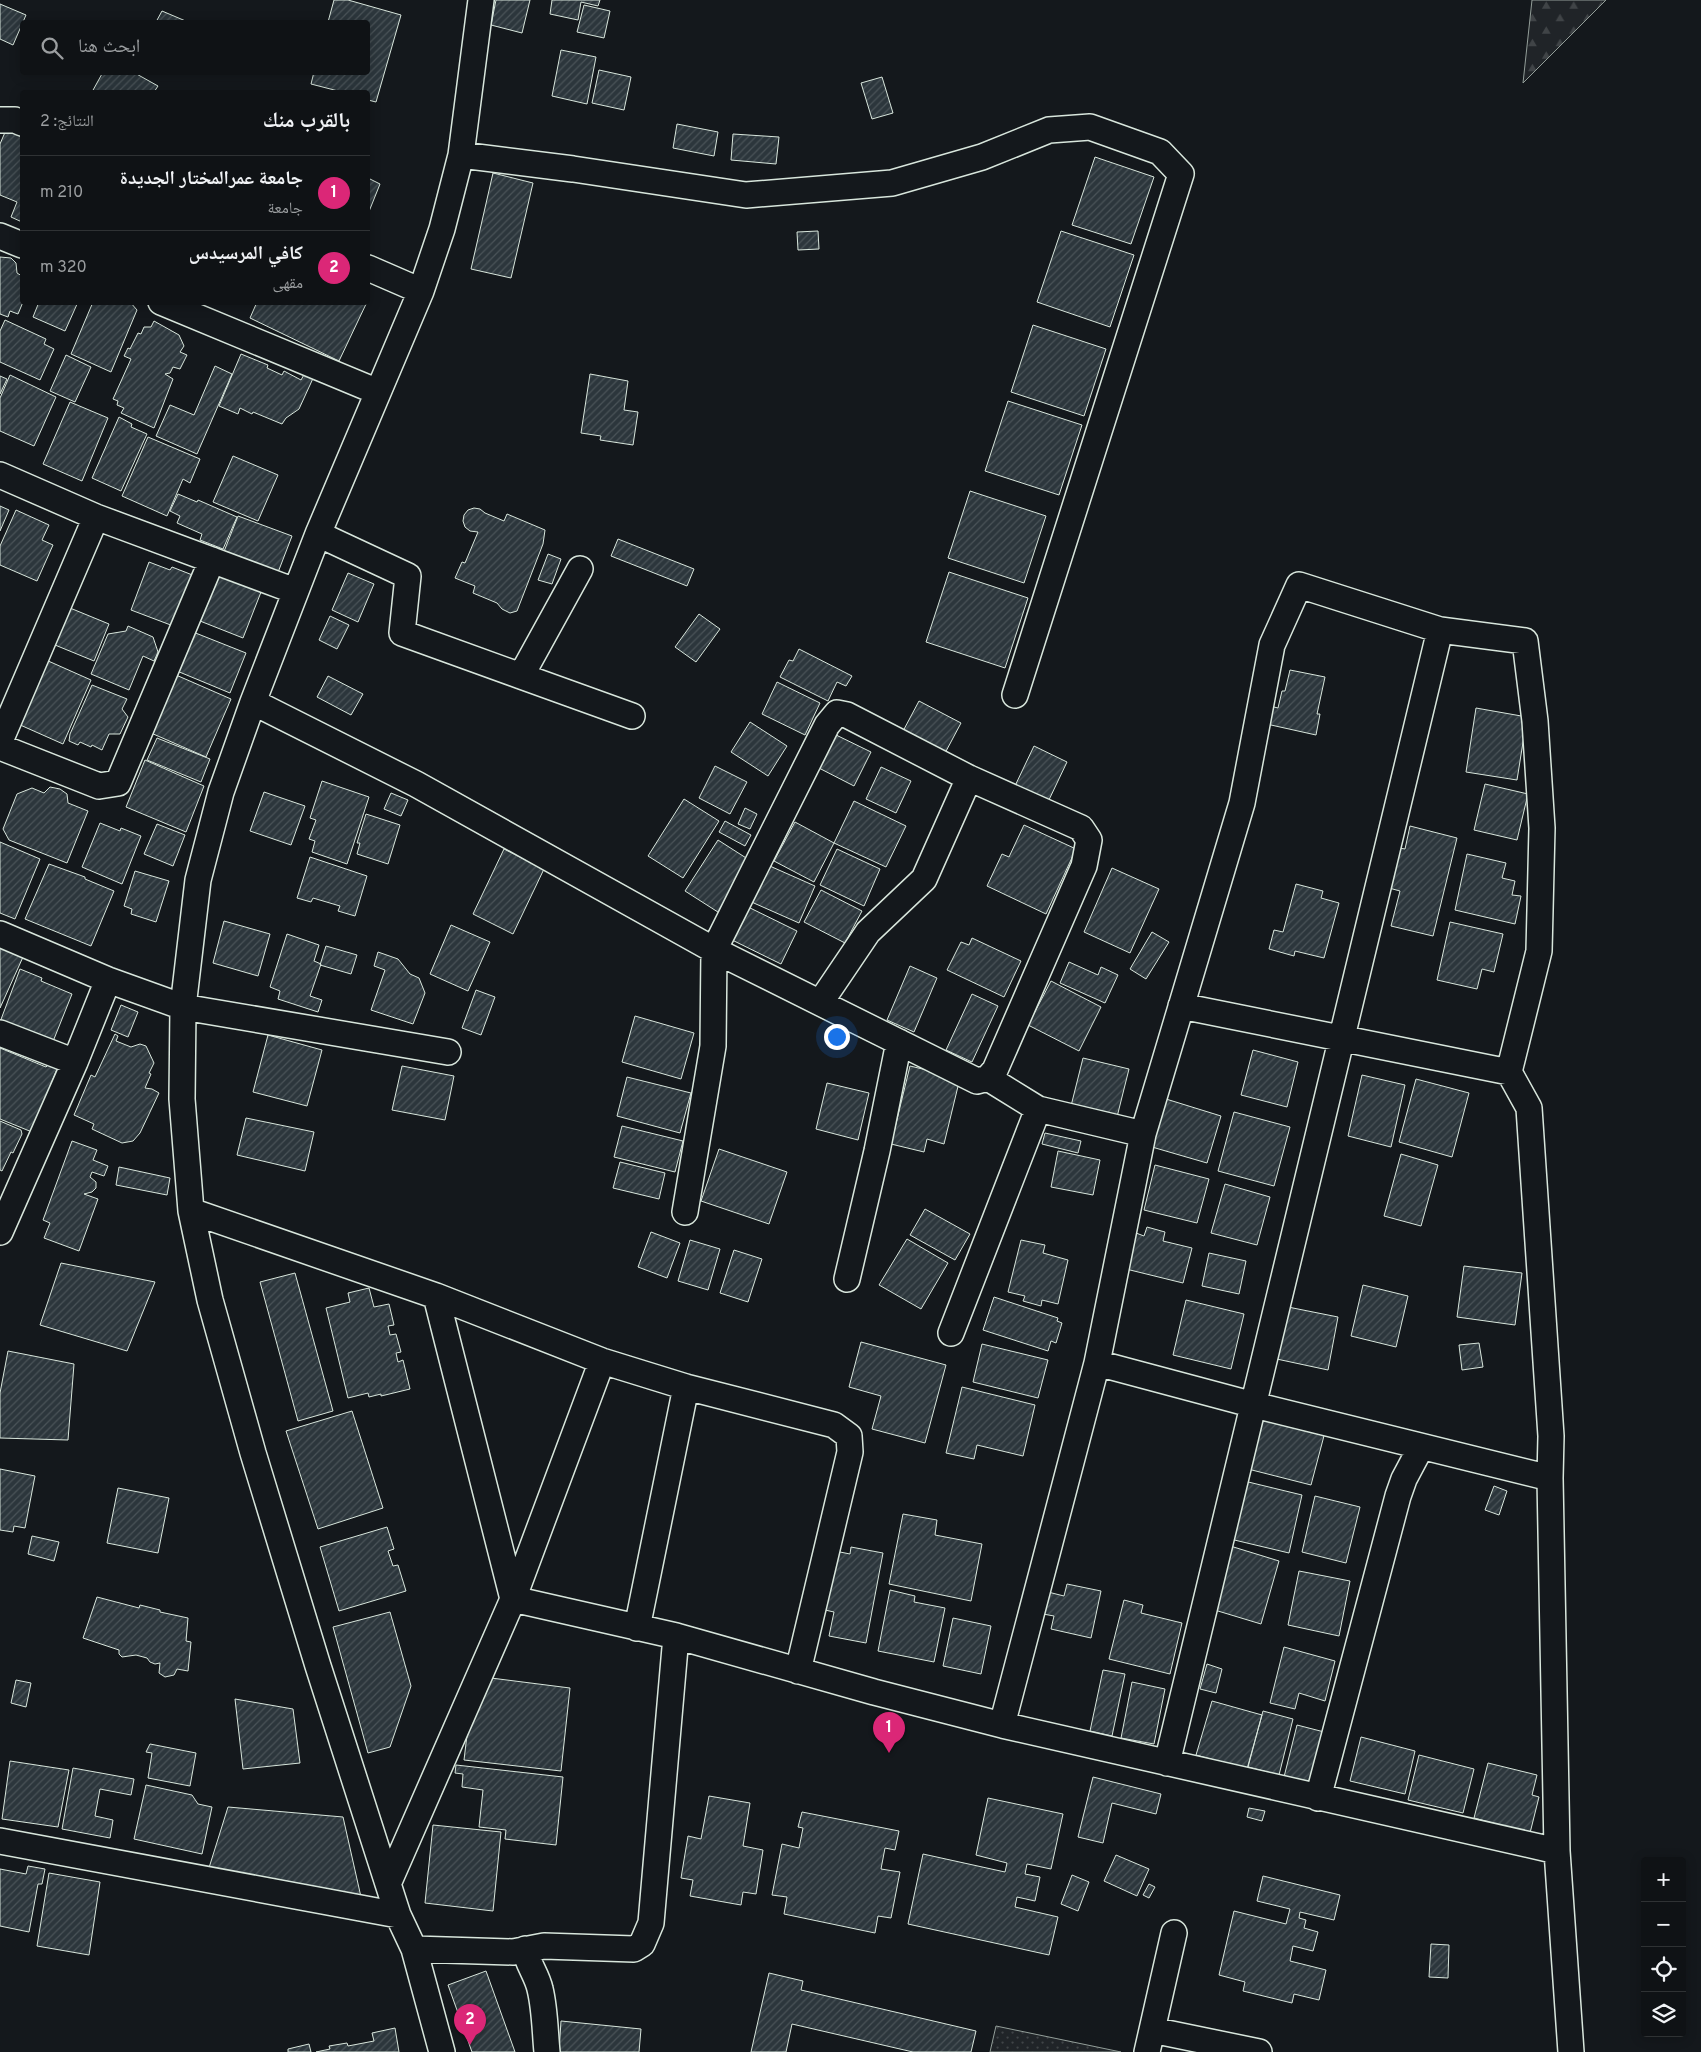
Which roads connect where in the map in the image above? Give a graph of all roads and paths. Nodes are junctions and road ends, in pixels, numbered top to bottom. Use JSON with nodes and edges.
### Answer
{"nodes":[{"id":1,"x":481,"y":0,"type":"edge"},
{"id":2,"x":0,"y":120,"type":"edge"},
{"id":3,"x":20,"y":122,"type":"edge"},
{"id":4,"x":461,"y":155,"type":"junction"},
{"id":5,"x":0,"y":236,"type":"edge"},
{"id":6,"x":20,"y":244,"type":"edge"},
{"id":7,"x":370,"y":269,"type":"edge"},
{"id":8,"x":421,"y":291,"type":"junction"},
{"id":9,"x":168,"y":305,"type":"edge"},
{"id":10,"x":378,"y":392,"type":"junction"},
{"id":11,"x":0,"y":476,"type":"edge"},
{"id":12,"x":96,"y":517,"type":"junction"},
{"id":13,"x":318,"y":534,"type":"junction"},
{"id":14,"x":212,"y":560,"type":"junction"},
{"id":15,"x":580,"y":569,"type":"dead end"},
{"id":16,"x":295,"y":591,"type":"junction"},
{"id":17,"x":1440,"y":630,"type":"junction"},
{"id":18,"x":521,"y":676,"type":"junction"},
{"id":19,"x":1015,"y":696,"type":"dead end"},
{"id":20,"x":253,"y":702,"type":"junction"},
{"id":21,"x":632,"y":716,"type":"dead end"},
{"id":22,"x":0,"y":741,"type":"edge"},
{"id":23,"x":0,"y":747,"type":"edge"},
{"id":24,"x":969,"y":778,"type":"junction"},
{"id":25,"x":0,"y":934,"type":"edge"},
{"id":26,"x":714,"y":950,"type":"junction"},
{"id":27,"x":108,"y":980,"type":"junction"},
{"id":28,"x":820,"y":1003,"type":"junction"},
{"id":29,"x":1181,"y":1006,"type":"junction"},
{"id":30,"x":183,"y":1007,"type":"junction"},
{"id":31,"x":0,"y":1033,"type":"edge"},
{"id":32,"x":1342,"y":1039,"type":"junction"},
{"id":33,"x":899,"y":1042,"type":"junction"},
{"id":34,"x":448,"y":1052,"type":"dead end"},
{"id":35,"x":75,"y":1062,"type":"junction"},
{"id":36,"x":1509,"y":1072,"type":"junction"},
{"id":37,"x":988,"y":1078,"type":"junction"},
{"id":38,"x":1038,"y":1109,"type":"junction"},
{"id":39,"x":1144,"y":1134,"type":"junction"},
{"id":40,"x":191,"y":1211,"type":"junction"},
{"id":41,"x":685,"y":1212,"type":"dead end"},
{"id":42,"x":0,"y":1232,"type":"edge"},
{"id":43,"x":847,"y":1279,"type":"dead end"},
{"id":44,"x":436,"y":1296,"type":"junction"},
{"id":45,"x":951,"y":1333,"type":"dead end"},
{"id":46,"x":602,"y":1361,"type":"junction"},
{"id":47,"x":1097,"y":1363,"type":"junction"},
{"id":48,"x":686,"y":1387,"type":"junction"},
{"id":49,"x":1254,"y":1405,"type":"junction"},
{"id":50,"x":1421,"y":1447,"type":"junction"},
{"id":51,"x":1550,"y":1478,"type":"junction"},
{"id":52,"x":513,"y":1599,"type":"junction"},
{"id":53,"x":637,"y":1628,"type":"junction"},
{"id":54,"x":676,"y":1636,"type":"junction"},
{"id":55,"x":798,"y":1671,"type":"junction"},
{"id":56,"x":1002,"y":1724,"type":"junction"},
{"id":57,"x":1167,"y":1763,"type":"junction"},
{"id":58,"x":1318,"y":1798,"type":"junction"},
{"id":59,"x":0,"y":1841,"type":"edge"},
{"id":60,"x":1557,"y":1851,"type":"junction"},
{"id":61,"x":388,"y":1884,"type":"junction"},
{"id":62,"x":398,"y":1915,"type":"junction"},
{"id":63,"x":1174,"y":1933,"type":"dead end"},
{"id":64,"x":414,"y":1949,"type":"junction"},
{"id":65,"x":525,"y":1949,"type":"junction"},
{"id":66,"x":1149,"y":2041,"type":"edge"},
{"id":67,"x":442,"y":2052,"type":"edge"},
{"id":68,"x":547,"y":2052,"type":"edge"},
{"id":69,"x":1259,"y":2052,"type":"edge"},
{"id":70,"x":1571,"y":2052,"type":"edge"}],
"edges":[{"from":1,"to":4,"type":"street"},
{"from":2,"to":3,"type":"street"},
{"from":4,"to":8,"type":"street"},
{"from":4,"to":19,"type":"street"},
{"from":5,"to":6,"type":"street"},
{"from":7,"to":8,"type":"street"},
{"from":8,"to":10,"type":"street"},
{"from":9,"to":10,"type":"street"},
{"from":10,"to":13,"type":"street"},
{"from":11,"to":12,"type":"street"},
{"from":12,"to":14,"type":"street"},
{"from":12,"to":22,"type":"street"},
{"from":13,"to":16,"type":"street"},
{"from":13,"to":18,"type":"street"},
{"from":14,"to":16,"type":"street"},
{"from":14,"to":23,"type":"street"},
{"from":15,"to":18,"type":"street"},
{"from":16,"to":20,"type":"street"},
{"from":17,"to":29,"type":"street"},
{"from":17,"to":32,"type":"street"},
{"from":17,"to":36,"type":"street"},
{"from":18,"to":21,"type":"street"},
{"from":20,"to":26,"type":"street"},
{"from":20,"to":30,"type":"street"},
{"from":24,"to":26,"type":"street"},
{"from":24,"to":28,"type":"street"},
{"from":24,"to":37,"type":"street"},
{"from":25,"to":27,"type":"street"},
{"from":26,"to":28,"type":"street"},
{"from":26,"to":41,"type":"street"},
{"from":27,"to":30,"type":"street"},
{"from":27,"to":35,"type":"street"},
{"from":28,"to":33,"type":"street"},
{"from":29,"to":32,"type":"street"},
{"from":29,"to":39,"type":"street"},
{"from":30,"to":34,"type":"street"},
{"from":30,"to":40,"type":"street"},
{"from":31,"to":35,"type":"street"},
{"from":32,"to":36,"type":"street"},
{"from":32,"to":49,"type":"street"},
{"from":33,"to":37,"type":"street"},
{"from":33,"to":43,"type":"street"},
{"from":35,"to":42,"type":"street"},
{"from":36,"to":51,"type":"street"},
{"from":37,"to":38,"type":"street"},
{"from":38,"to":39,"type":"street"},
{"from":38,"to":45,"type":"street"},
{"from":39,"to":47,"type":"street"},
{"from":40,"to":44,"type":"street"},
{"from":40,"to":61,"type":"street"},
{"from":44,"to":46,"type":"street"},
{"from":44,"to":52,"type":"street"},
{"from":46,"to":48,"type":"street"},
{"from":46,"to":52,"type":"street"},
{"from":47,"to":49,"type":"street"},
{"from":47,"to":56,"type":"street"},
{"from":48,"to":53,"type":"street"},
{"from":48,"to":55,"type":"street"},
{"from":49,"to":50,"type":"street"},
{"from":49,"to":57,"type":"street"},
{"from":50,"to":51,"type":"street"},
{"from":50,"to":58,"type":"street"},
{"from":51,"to":60,"type":"street"},
{"from":52,"to":53,"type":"street"},
{"from":52,"to":61,"type":"street"},
{"from":53,"to":54,"type":"street"},
{"from":54,"to":55,"type":"street"},
{"from":54,"to":65,"type":"street"},
{"from":55,"to":56,"type":"street"},
{"from":56,"to":57,"type":"street"},
{"from":57,"to":58,"type":"street"},
{"from":58,"to":60,"type":"street"},
{"from":59,"to":62,"type":"street"},
{"from":60,"to":70,"type":"street"},
{"from":61,"to":62,"type":"street"},
{"from":62,"to":64,"type":"street"},
{"from":63,"to":66,"type":"street"},
{"from":64,"to":65,"type":"street"},
{"from":64,"to":67,"type":"street"},
{"from":65,"to":68,"type":"street"},
{"from":66,"to":69,"type":"street"}]}
